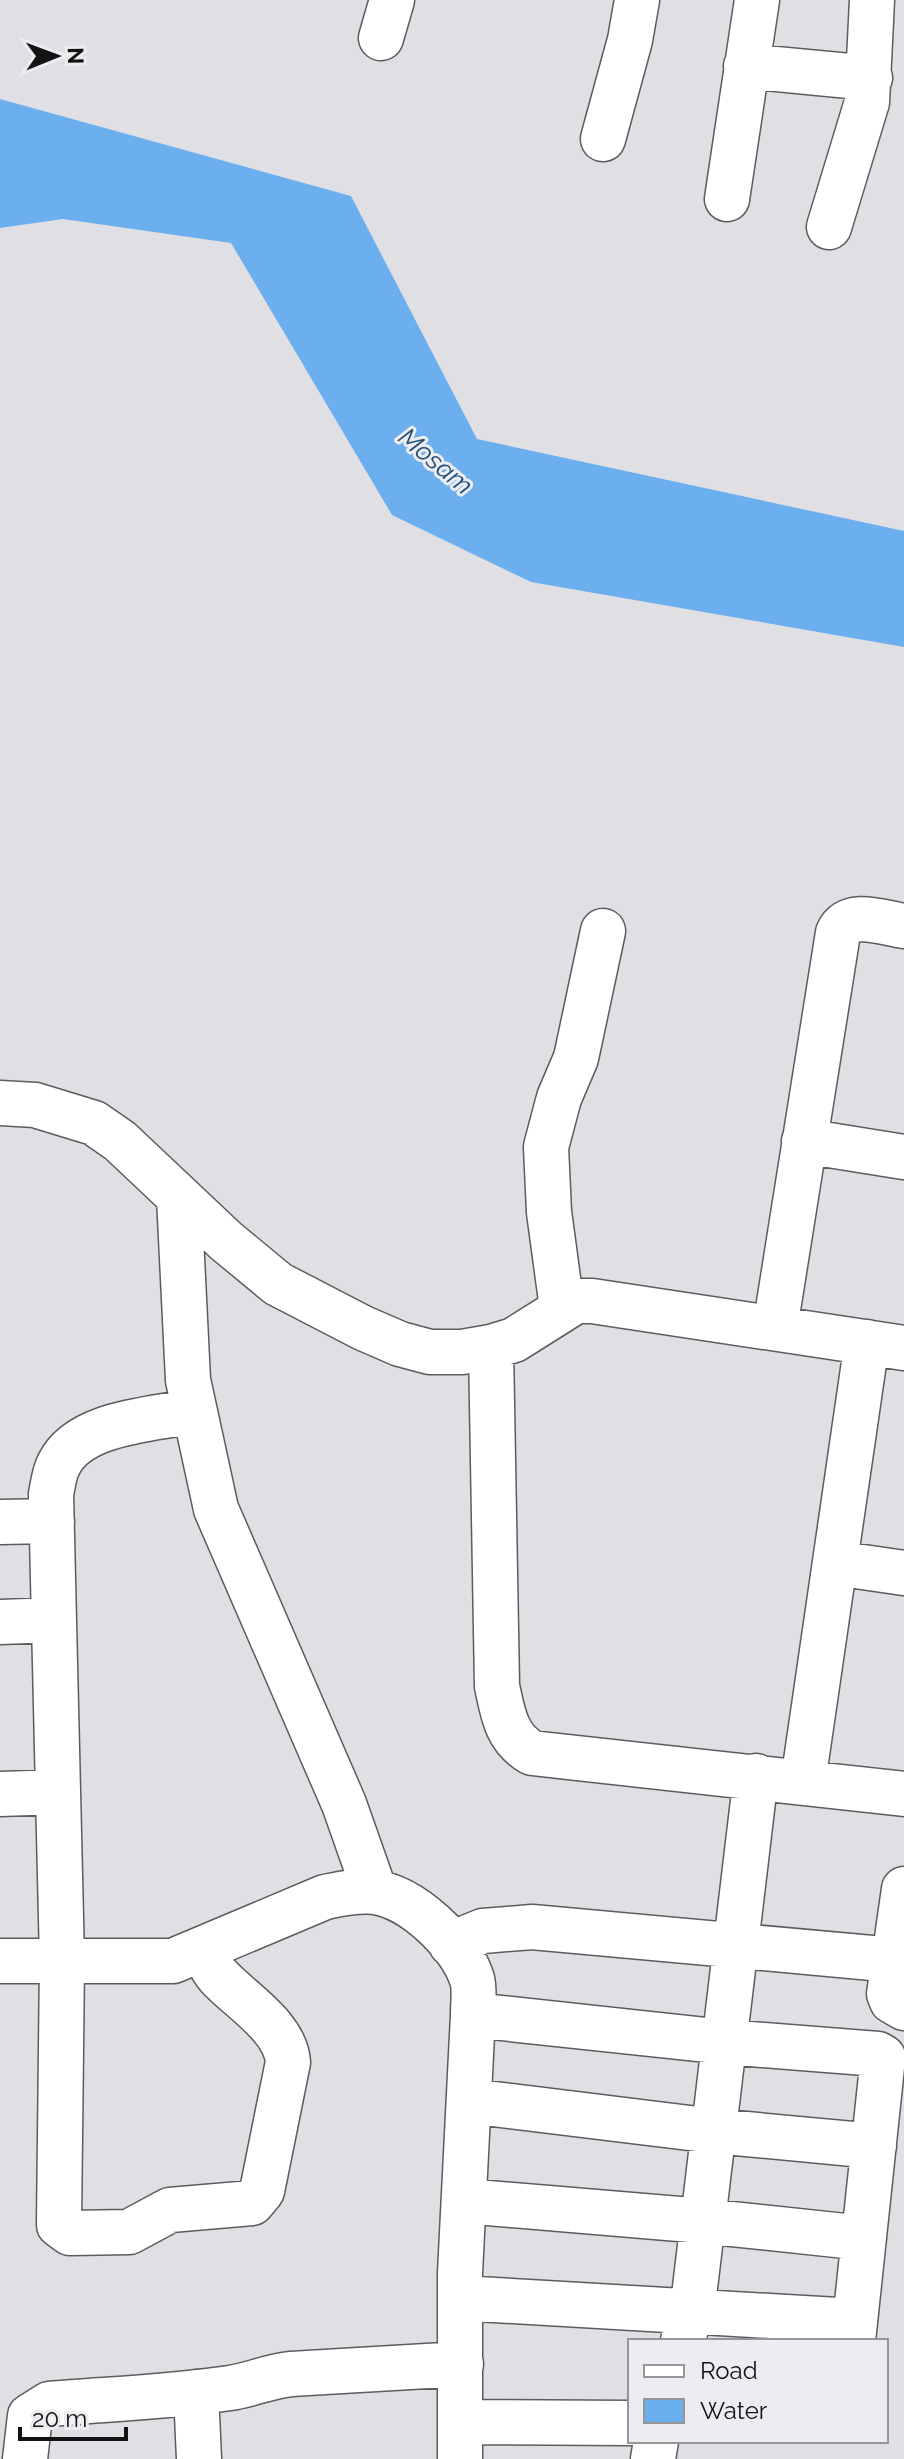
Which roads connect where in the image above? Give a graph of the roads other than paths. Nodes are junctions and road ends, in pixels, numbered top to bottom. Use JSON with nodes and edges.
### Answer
{"nodes":[{"id":1,"x":637,"y":0,"type":"edge"},
{"id":2,"x":757,"y":0,"type":"edge"},
{"id":3,"x":872,"y":0,"type":"edge"},
{"id":4,"x":746,"y":66,"type":"junction"},
{"id":5,"x":870,"y":78,"type":"junction"},
{"id":6,"x":603,"y":139,"type":"dead end"},
{"id":7,"x":727,"y":199,"type":"dead end"},
{"id":8,"x":829,"y":227,"type":"dead end"},
{"id":9,"x":904,"y":926,"type":"edge"},
{"id":10,"x":603,"y":931,"type":"dead end"},
{"id":11,"x":0,"y":1103,"type":"edge"},
{"id":12,"x":804,"y":1141,"type":"junction"},
{"id":13,"x":904,"y":1157,"type":"edge"},
{"id":14,"x":179,"y":1197,"type":"junction"},
{"id":15,"x":562,"y":1308,"type":"junction"},
{"id":16,"x":775,"y":1328,"type":"junction"},
{"id":17,"x":886,"y":1345,"type":"edge"},
{"id":18,"x":491,"y":1347,"type":"junction"},
{"id":19,"x":193,"y":1411,"type":"junction"},
{"id":20,"x":52,"y":1521,"type":"junction"},
{"id":21,"x":0,"y":1522,"type":"edge"},
{"id":22,"x":835,"y":1563,"type":"junction"},
{"id":23,"x":904,"y":1573,"type":"edge"},
{"id":24,"x":54,"y":1620,"type":"junction"},
{"id":25,"x":0,"y":1622,"type":"edge"},
{"id":26,"x":756,"y":1776,"type":"junction"},
{"id":27,"x":803,"y":1782,"type":"junction"},
{"id":28,"x":58,"y":1792,"type":"junction"},
{"id":29,"x":0,"y":1794,"type":"edge"},
{"id":30,"x":904,"y":1794,"type":"edge"},
{"id":31,"x":904,"y":1889,"type":"edge"},
{"id":32,"x":375,"y":1892,"type":"junction"},
{"id":33,"x":451,"y":1944,"type":"junction"},
{"id":34,"x":737,"y":1945,"type":"junction"},
{"id":35,"x":202,"y":1949,"type":"junction"},
{"id":36,"x":894,"y":1960,"type":"junction"},
{"id":37,"x":0,"y":1961,"type":"edge"},
{"id":38,"x":62,"y":1961,"type":"junction"},
{"id":39,"x":904,"y":2008,"type":"edge"},
{"id":40,"x":473,"y":2015,"type":"junction"},
{"id":41,"x":725,"y":2042,"type":"junction"},
{"id":42,"x":469,"y":2101,"type":"junction"},
{"id":43,"x":714,"y":2131,"type":"junction"},
{"id":44,"x":874,"y":2146,"type":"junction"},
{"id":45,"x":464,"y":2201,"type":"junction"},
{"id":46,"x":703,"y":2221,"type":"junction"},
{"id":47,"x":864,"y":2238,"type":"junction"},
{"id":48,"x":460,"y":2298,"type":"junction"},
{"id":49,"x":687,"y":2326,"type":"edge"},
{"id":50,"x":854,"y":2331,"type":"edge"},
{"id":51,"x":461,"y":2364,"type":"junction"},
{"id":52,"x":196,"y":2392,"type":"junction"},
{"id":53,"x":628,"y":2423,"type":"edge"},
{"id":54,"x":460,"y":2441,"type":"edge"},
{"id":55,"x":17,"y":2453,"type":"edge"},
{"id":56,"x":199,"y":2459,"type":"edge"}],
"edges":[{"from":1,"to":6,"type":"street"},
{"from":2,"to":4,"type":"street"},
{"from":3,"to":5,"type":"street"},
{"from":4,"to":5,"type":"street"},
{"from":4,"to":7,"type":"street"},
{"from":5,"to":8,"type":"street"},
{"from":9,"to":12,"type":"street"},
{"from":10,"to":15,"type":"street"},
{"from":11,"to":14,"type":"street"},
{"from":12,"to":13,"type":"street"},
{"from":12,"to":16,"type":"street"},
{"from":14,"to":18,"type":"street"},
{"from":14,"to":19,"type":"street"},
{"from":15,"to":16,"type":"street"},
{"from":15,"to":18,"type":"street"},
{"from":16,"to":17,"type":"street"},
{"from":17,"to":22,"type":"street"},
{"from":18,"to":26,"type":"street"},
{"from":19,"to":20,"type":"street"},
{"from":19,"to":32,"type":"street"},
{"from":20,"to":21,"type":"street"},
{"from":20,"to":24,"type":"street"},
{"from":22,"to":23,"type":"street"},
{"from":22,"to":27,"type":"street"},
{"from":24,"to":25,"type":"street"},
{"from":24,"to":28,"type":"street"},
{"from":26,"to":27,"type":"street"},
{"from":26,"to":34,"type":"street"},
{"from":27,"to":30,"type":"street"},
{"from":28,"to":29,"type":"street"},
{"from":28,"to":38,"type":"street"},
{"from":31,"to":36,"type":"street"},
{"from":32,"to":33,"type":"street"},
{"from":32,"to":35,"type":"street"},
{"from":33,"to":34,"type":"street"},
{"from":33,"to":40,"type":"street"},
{"from":34,"to":36,"type":"street"},
{"from":34,"to":41,"type":"street"},
{"from":35,"to":38,"type":"street"},
{"from":35,"to":38,"type":"street"},
{"from":36,"to":39,"type":"street"},
{"from":37,"to":38,"type":"street"},
{"from":40,"to":41,"type":"street"},
{"from":40,"to":42,"type":"street"},
{"from":41,"to":43,"type":"street"},
{"from":41,"to":44,"type":"street"},
{"from":42,"to":43,"type":"street"},
{"from":42,"to":45,"type":"street"},
{"from":43,"to":44,"type":"street"},
{"from":43,"to":46,"type":"street"},
{"from":44,"to":47,"type":"street"},
{"from":45,"to":46,"type":"street"},
{"from":45,"to":48,"type":"street"},
{"from":46,"to":47,"type":"street"},
{"from":46,"to":49,"type":"street"},
{"from":47,"to":50,"type":"street"},
{"from":48,"to":49,"type":"street"},
{"from":48,"to":51,"type":"street"},
{"from":49,"to":50,"type":"street"},
{"from":51,"to":52,"type":"street"},
{"from":51,"to":54,"type":"street"},
{"from":52,"to":55,"type":"street"},
{"from":52,"to":56,"type":"street"},
{"from":53,"to":54,"type":"street"}]}
